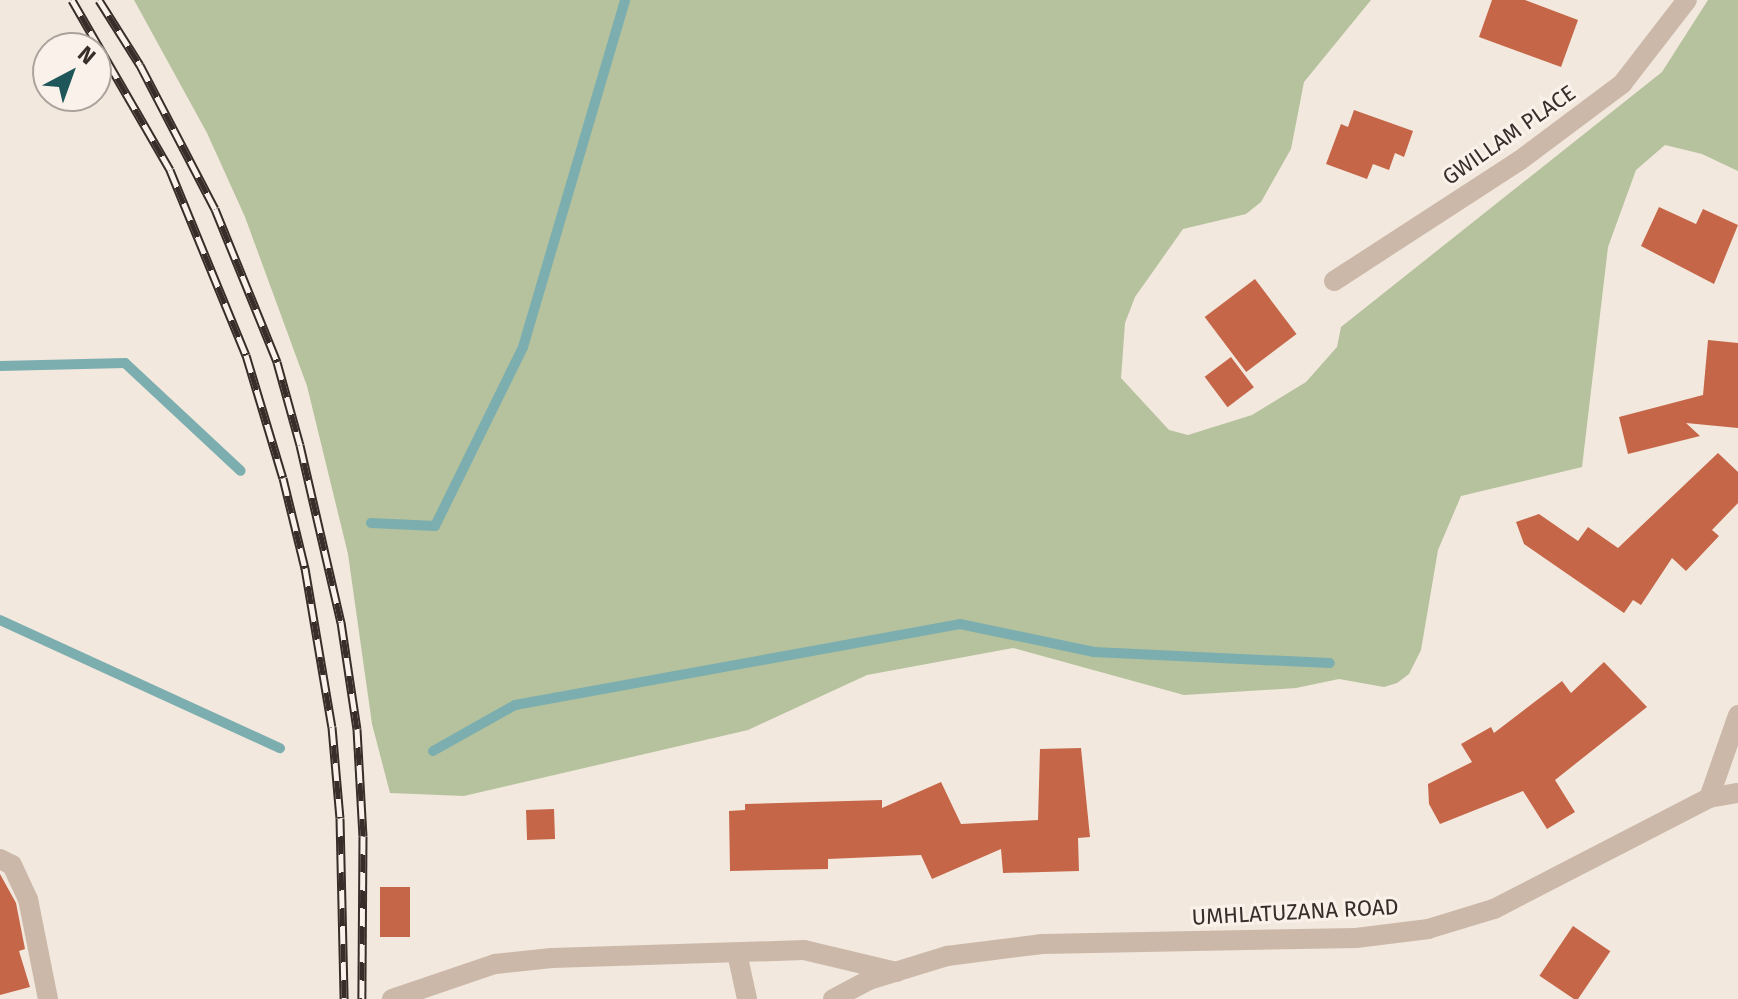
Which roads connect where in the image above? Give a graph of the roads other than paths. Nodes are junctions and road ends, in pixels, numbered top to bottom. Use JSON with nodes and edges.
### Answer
{"nodes":[{"id":1,"x":1687,"y":0,"type":"edge"},
{"id":2,"x":1334,"y":281,"type":"dead end"},
{"id":3,"x":1738,"y":715,"type":"edge"},
{"id":4,"x":1738,"y":793,"type":"edge"},
{"id":5,"x":1709,"y":798,"type":"junction"},
{"id":6,"x":0,"y":859,"type":"edge"},
{"id":7,"x":737,"y":953,"type":"junction"},
{"id":8,"x":896,"y":972,"type":"junction"},
{"id":9,"x":48,"y":999,"type":"edge"},
{"id":10,"x":392,"y":999,"type":"edge"},
{"id":11,"x":747,"y":999,"type":"edge"},
{"id":12,"x":833,"y":999,"type":"edge"}],
"edges":[{"from":1,"to":2,"type":"street","name":"GWILLAM PLACE"},
{"from":3,"to":5,"type":"street"},
{"from":4,"to":5,"type":"street","name":"UMHLATUZANA ROAD"},
{"from":5,"to":8,"type":"street","name":"UMHLATUZANA ROAD"},
{"from":6,"to":9,"type":"street"},
{"from":7,"to":8,"type":"street"},
{"from":7,"to":10,"type":"street"},
{"from":7,"to":11,"type":"street"},
{"from":8,"to":12,"type":"street","name":"UMHLATUZANA ROAD"}]}
